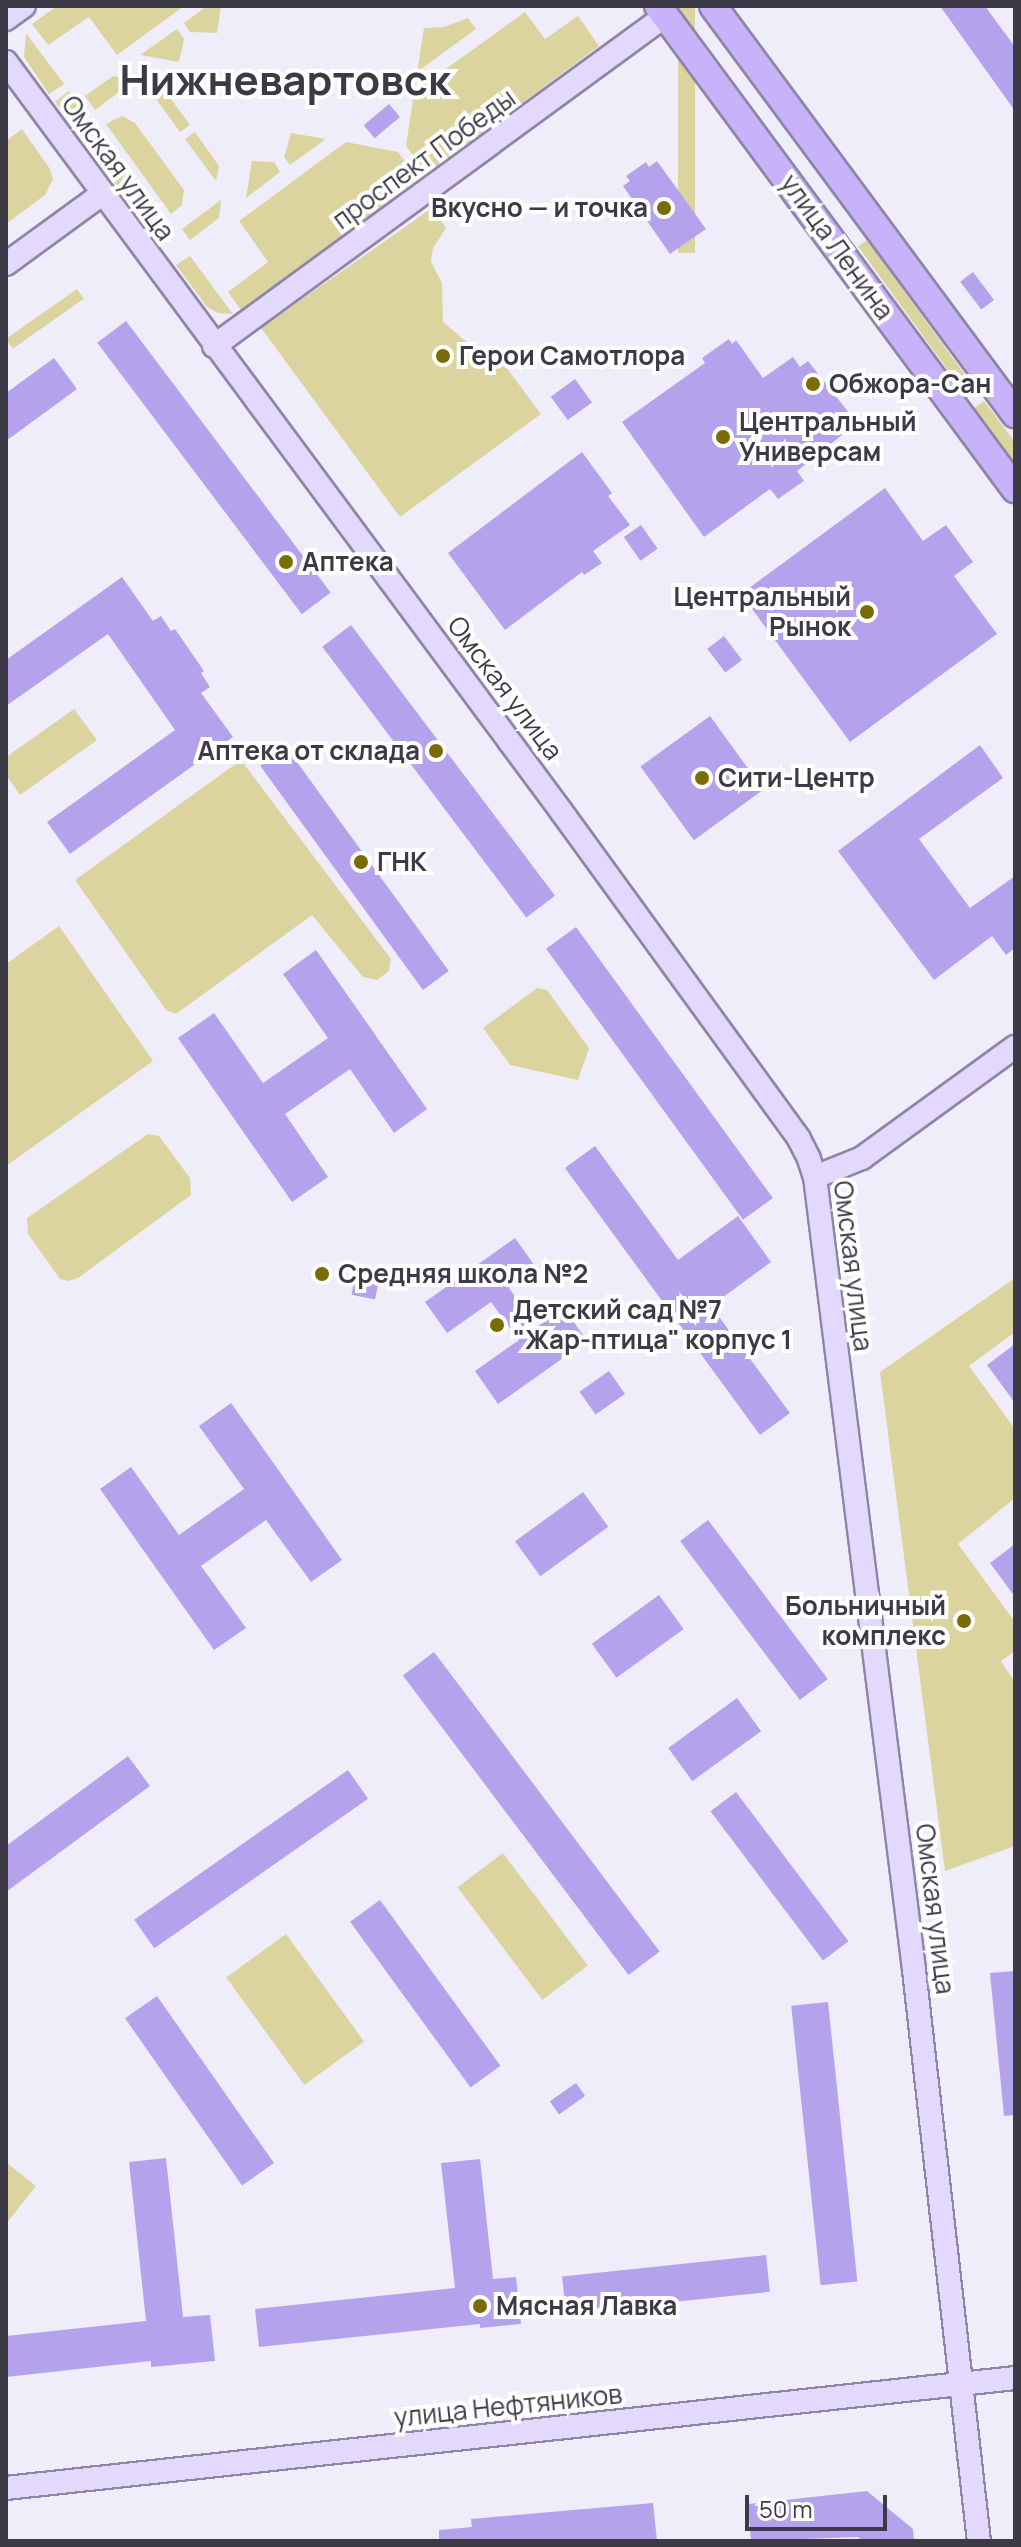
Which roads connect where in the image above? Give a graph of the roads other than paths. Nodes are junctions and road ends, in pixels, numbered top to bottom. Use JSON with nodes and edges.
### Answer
{"nodes":[{"id":1,"x":24,"y":6,"type":"edge"},
{"id":2,"x":713,"y":6,"type":"edge"},
{"id":3,"x":662,"y":11,"type":"edge"},
{"id":4,"x":6,"y":19,"type":"edge"},
{"id":5,"x":6,"y":62,"type":"edge"},
{"id":6,"x":102,"y":194,"type":"junction"},
{"id":7,"x":864,"y":209,"type":"junction"},
{"id":8,"x":828,"y":235,"type":"junction"},
{"id":9,"x":6,"y":264,"type":"edge"},
{"id":10,"x":214,"y":346,"type":"junction"},
{"id":11,"x":1015,"y":414,"type":"edge"},
{"id":12,"x":1015,"y":489,"type":"edge"},
{"id":13,"x":1015,"y":1047,"type":"edge"},
{"id":14,"x":815,"y":1177,"type":"junction"},
{"id":15,"x":1015,"y":2378,"type":"edge"},
{"id":16,"x":963,"y":2384,"type":"junction"},
{"id":17,"x":6,"y":2488,"type":"edge"},
{"id":18,"x":979,"y":2541,"type":"edge"}],
"edges":[{"from":1,"to":4,"type":"main road"},
{"from":2,"to":7,"type":"main road","name":"улица Ленина"},
{"from":3,"to":8,"type":"main road","name":"улица Ленина"},
{"from":3,"to":10,"type":"main road","name":"проспект Победы"},
{"from":5,"to":6,"type":"main road","name":"Омская улица"},
{"from":6,"to":9,"type":"main road"},
{"from":6,"to":10,"type":"main road","name":"Омская улица"},
{"from":7,"to":8,"type":"main road"},
{"from":7,"to":11,"type":"main road","name":"улица Ленина"},
{"from":8,"to":12,"type":"main road","name":"улица Ленина"},
{"from":10,"to":14,"type":"main road","name":"Омская улица"},
{"from":13,"to":14,"type":"main road"},
{"from":14,"to":16,"type":"main road","name":"Омская улица"},
{"from":15,"to":16,"type":"main road","name":"улица Нефтяников"},
{"from":16,"to":17,"type":"main road","name":"улица Нефтяников"},
{"from":16,"to":18,"type":"main road","name":"Омская улица"}]}
